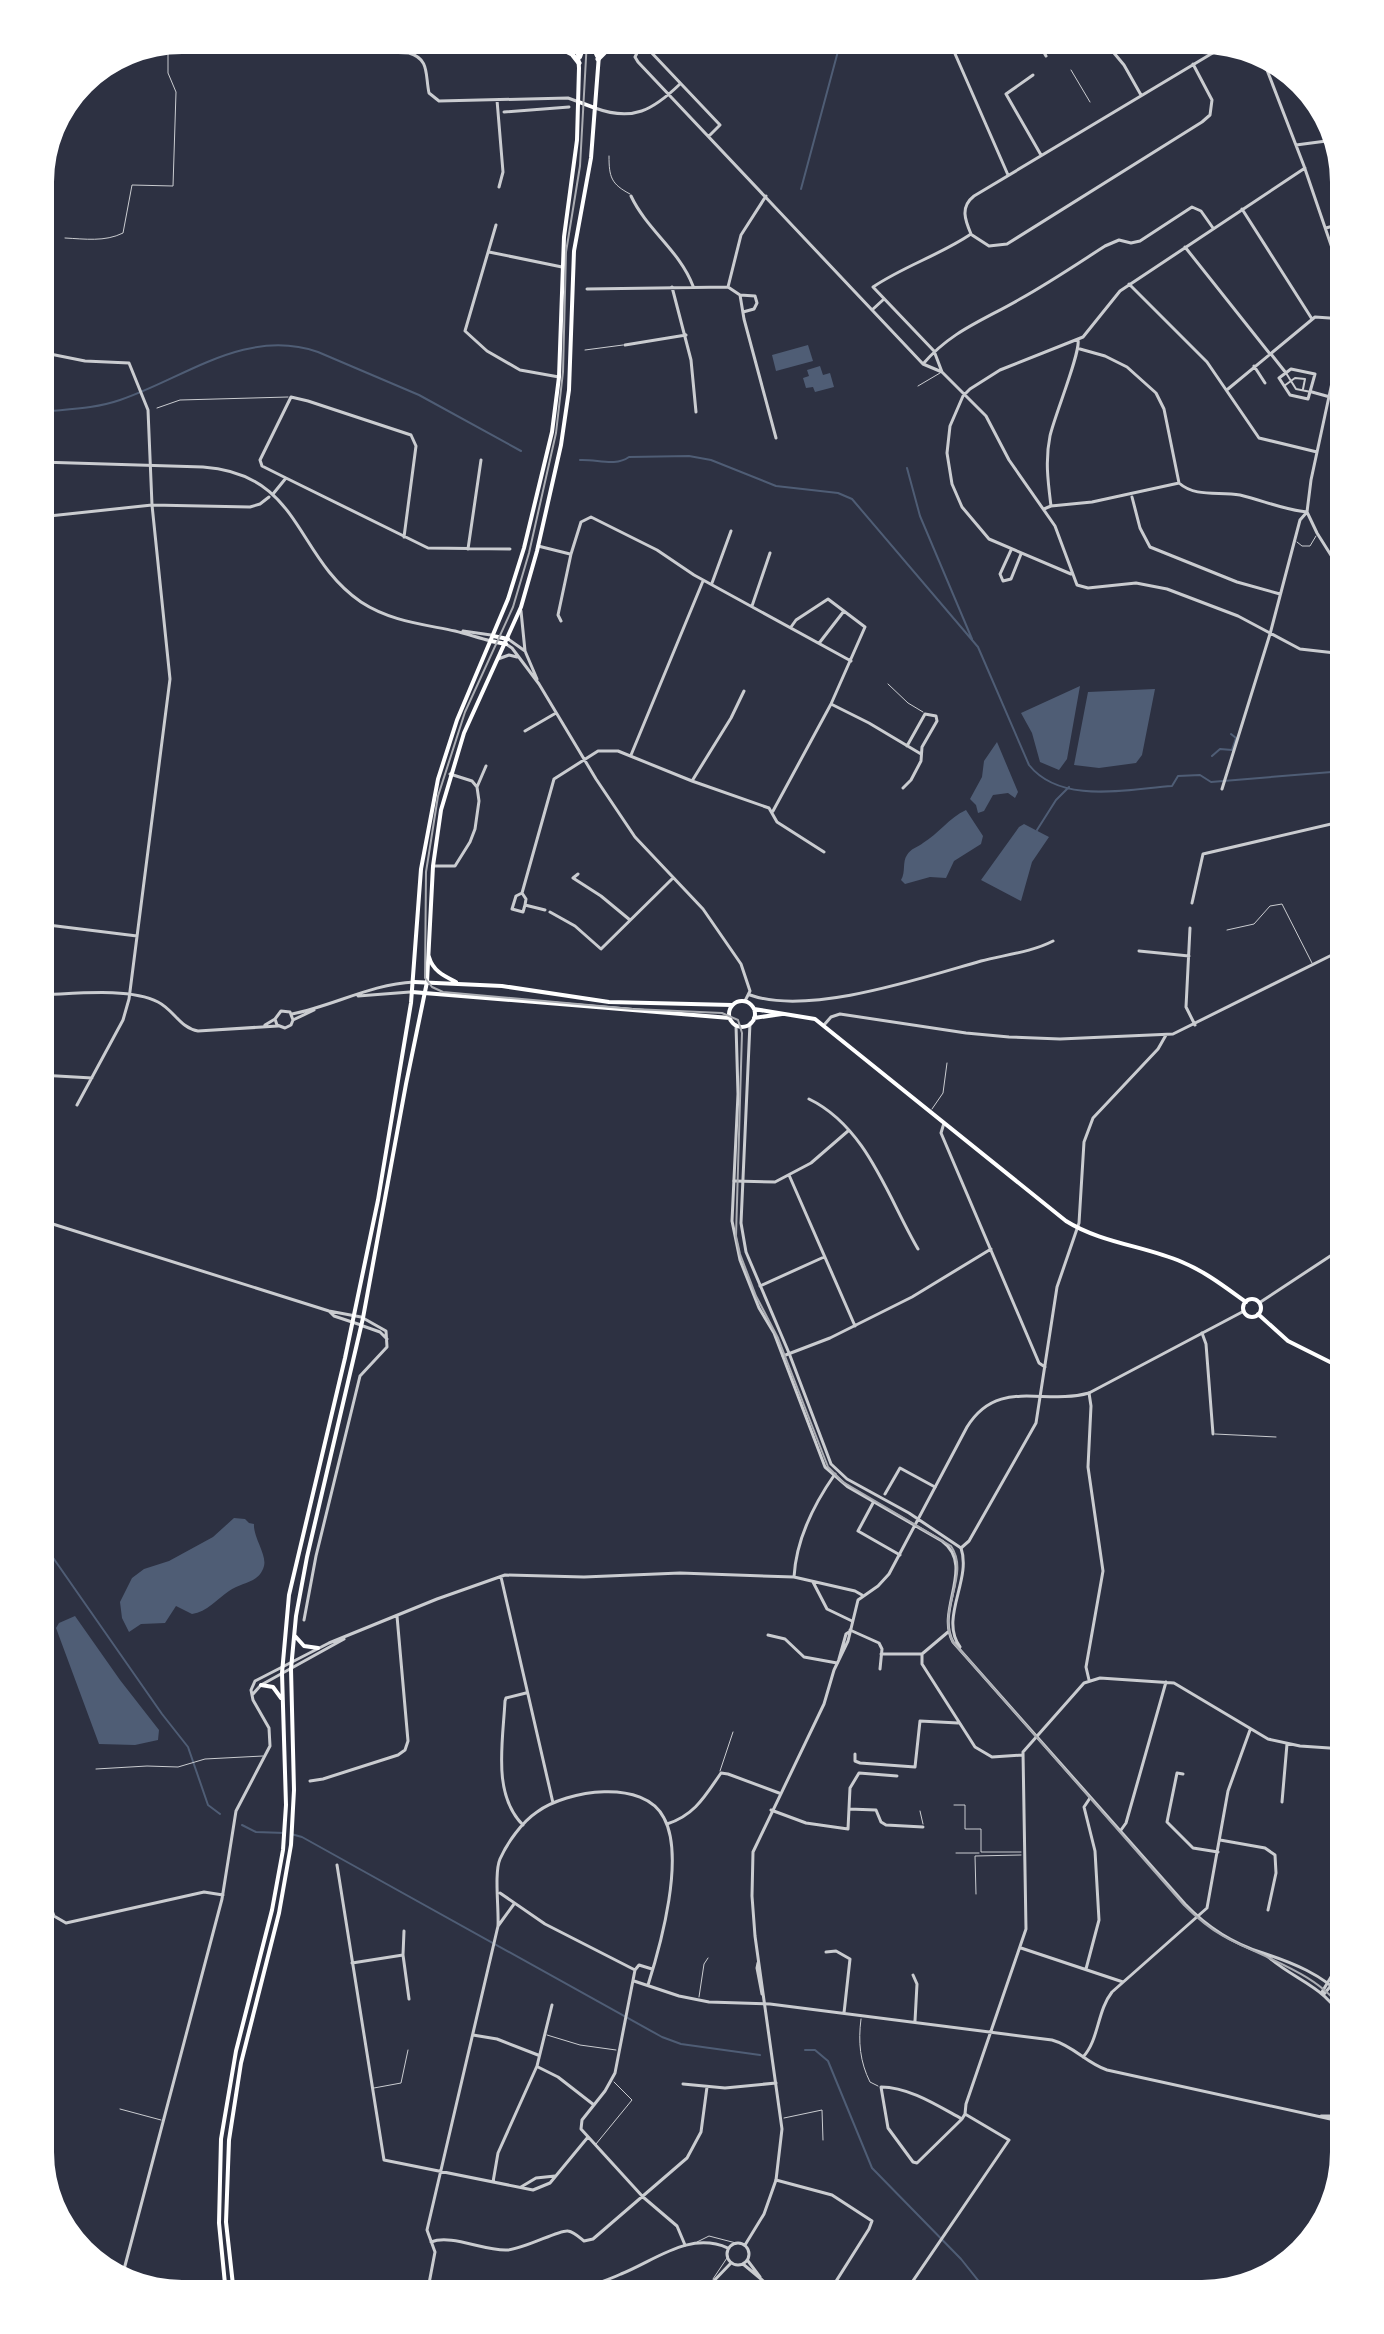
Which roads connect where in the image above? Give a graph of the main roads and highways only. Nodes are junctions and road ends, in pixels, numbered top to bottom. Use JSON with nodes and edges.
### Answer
{"nodes":[{"id":1,"x":572,"y":54,"type":"edge"},
{"id":2,"x":581,"y":54,"type":"edge"},
{"id":3,"x":581,"y":54,"type":"edge"},
{"id":4,"x":594,"y":54,"type":"edge"},
{"id":5,"x":598,"y":54,"type":"edge"},
{"id":6,"x":603,"y":54,"type":"edge"},
{"id":7,"x":598,"y":59,"type":"junction"},
{"id":8,"x":579,"y":63,"type":"junction"},
{"id":9,"x":595,"y":91,"type":"junction"},
{"id":10,"x":579,"y":102,"type":"junction"},
{"id":11,"x":586,"y":103,"type":"junction"},
{"id":12,"x":595,"y":108,"type":"junction"},
{"id":13,"x":492,"y":638,"type":"junction"},
{"id":14,"x":507,"y":641,"type":"junction"},
{"id":15,"x":429,"y":957,"type":"junction"},
{"id":16,"x":414,"y":982,"type":"junction"},
{"id":17,"x":427,"y":982,"type":"junction"},
{"id":18,"x":459,"y":983,"type":"junction"},
{"id":19,"x":412,"y":992,"type":"junction"},
{"id":20,"x":425,"y":995,"type":"junction"},
{"id":21,"x":732,"y":1005,"type":"junction"},
{"id":22,"x":754,"y":1009,"type":"junction"},
{"id":23,"x":782,"y":1014,"type":"junction"},
{"id":24,"x":730,"y":1018,"type":"junction"},
{"id":25,"x":754,"y":1018,"type":"junction"},
{"id":26,"x":1246,"y":1302,"type":"junction"},
{"id":27,"x":1258,"y":1314,"type":"junction"},
{"id":28,"x":1330,"y":1362,"type":"edge"},
{"id":29,"x":294,"y":1634,"type":"junction"},
{"id":30,"x":318,"y":1648,"type":"road end"},
{"id":31,"x":261,"y":1685,"type":"road end"},
{"id":32,"x":282,"y":1700,"type":"junction"},
{"id":33,"x":225,"y":2280,"type":"edge"},
{"id":34,"x":233,"y":2280,"type":"edge"}],
"edges":[{"from":1,"to":8,"type":"highway"},
{"from":2,"to":8,"type":"main road"},
{"from":3,"to":8,"type":"main road"},
{"from":4,"to":7,"type":"main road"},
{"from":5,"to":7,"type":"main road"},
{"from":6,"to":7,"type":"highway"},
{"from":7,"to":9,"type":"main road"},
{"from":8,"to":10,"type":"main road"},
{"from":9,"to":11,"type":"main road"},
{"from":9,"to":12,"type":"main road"},
{"from":10,"to":11,"type":"main road"},
{"from":10,"to":13,"type":"main road"},
{"from":11,"to":12,"type":"main road"},
{"from":12,"to":14,"type":"main road"},
{"from":13,"to":14,"type":"main road"},
{"from":13,"to":16,"type":"main road"},
{"from":14,"to":15,"type":"main road"},
{"from":15,"to":17,"type":"main road"},
{"from":15,"to":18,"type":"main road"},
{"from":16,"to":17,"type":"main road"},
{"from":16,"to":19,"type":"main road"},
{"from":17,"to":18,"type":"main road"},
{"from":17,"to":20,"type":"main road"},
{"from":18,"to":21,"type":"main road"},
{"from":19,"to":20,"type":"main road"},
{"from":19,"to":32,"type":"main road"},
{"from":20,"to":24,"type":"main road"},
{"from":20,"to":29,"type":"main road"},
{"from":21,"to":22,"type":"main road"},
{"from":21,"to":24,"type":"main road"},
{"from":22,"to":23,"type":"main road"},
{"from":22,"to":25,"type":"main road"},
{"from":23,"to":25,"type":"main road"},
{"from":23,"to":26,"type":"main road"},
{"from":24,"to":25,"type":"main road"},
{"from":26,"to":27,"type":"main road"},
{"from":26,"to":27,"type":"main road"},
{"from":27,"to":28,"type":"main road"},
{"from":29,"to":30,"type":"main road"},
{"from":29,"to":34,"type":"main road"},
{"from":31,"to":32,"type":"main road"},
{"from":32,"to":33,"type":"main road"}]}
